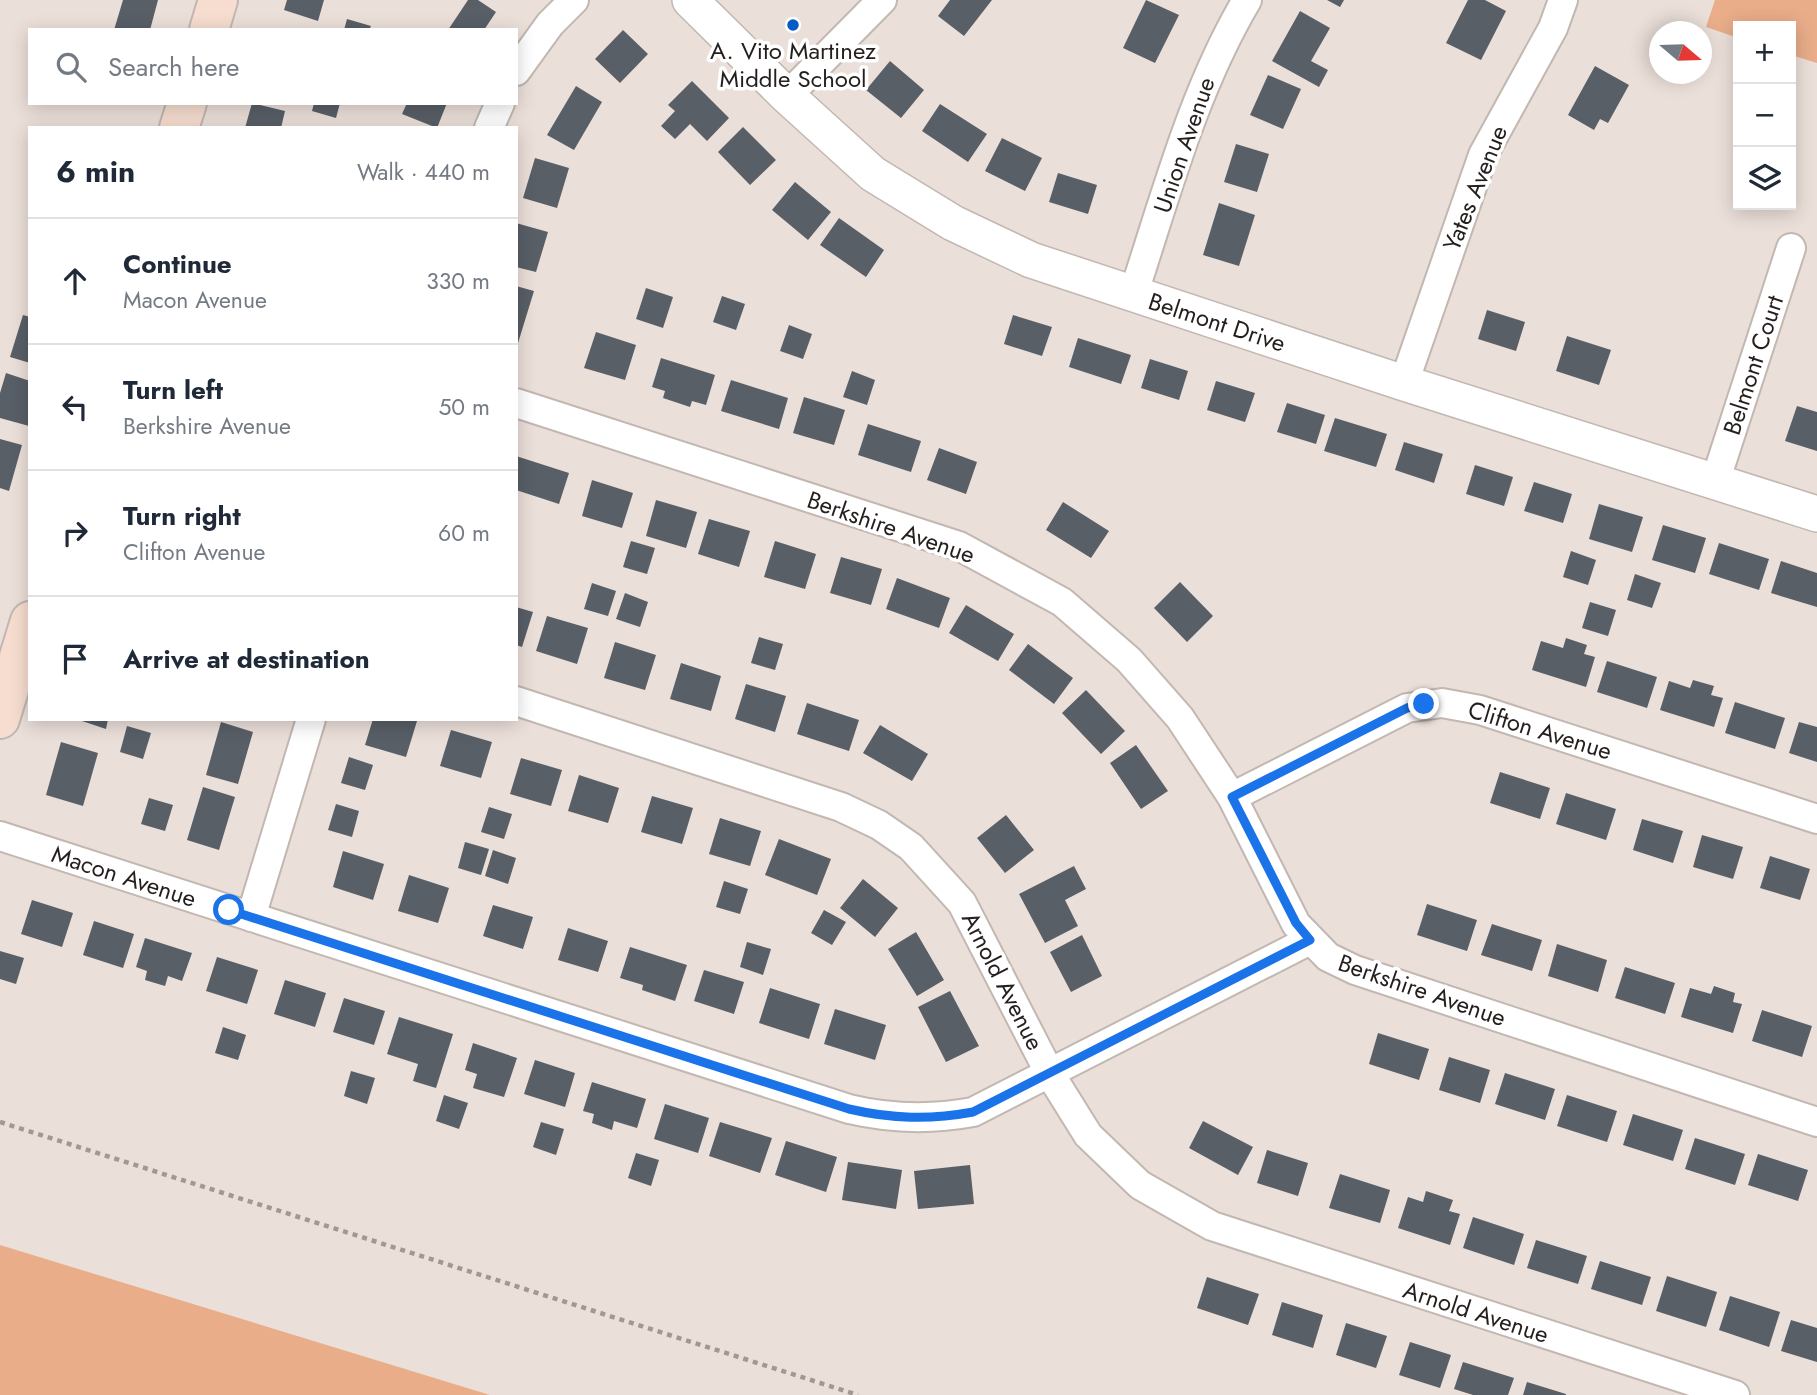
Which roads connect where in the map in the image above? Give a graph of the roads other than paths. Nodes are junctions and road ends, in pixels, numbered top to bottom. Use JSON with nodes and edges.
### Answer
{"nodes":[{"id":1,"x":218,"y":0,"type":"edge"},
{"id":2,"x":574,"y":0,"type":"edge"},
{"id":3,"x":690,"y":0,"type":"edge"},
{"id":4,"x":882,"y":0,"type":"edge"},
{"id":5,"x":1247,"y":0,"type":"edge"},
{"id":6,"x":1563,"y":0,"type":"edge"},
{"id":7,"x":210,"y":28,"type":"edge"},
{"id":8,"x":518,"y":68,"type":"edge"},
{"id":9,"x":787,"y":96,"type":"junction"},
{"id":10,"x":186,"y":105,"type":"edge"},
{"id":11,"x":498,"y":105,"type":"edge"},
{"id":12,"x":180,"y":126,"type":"edge"},
{"id":13,"x":490,"y":126,"type":"edge"},
{"id":14,"x":1791,"y":248,"type":"dead end"},
{"id":15,"x":1133,"y":295,"type":"junction"},
{"id":16,"x":1404,"y":383,"type":"junction"},
{"id":17,"x":518,"y":403,"type":"edge"},
{"id":18,"x":1716,"y":482,"type":"junction"},
{"id":19,"x":1817,"y":514,"type":"edge"},
{"id":20,"x":28,"y":628,"type":"edge"},
{"id":21,"x":518,"y":702,"type":"edge"},
{"id":22,"x":0,"y":719,"type":"edge"},
{"id":23,"x":310,"y":721,"type":"edge"},
{"id":24,"x":1232,"y":797,"type":"junction"},
{"id":25,"x":1817,"y":819,"type":"edge"},
{"id":26,"x":0,"y":836,"type":"edge"},
{"id":27,"x":251,"y":917,"type":"junction"},
{"id":28,"x":1310,"y":940,"type":"junction"},
{"id":29,"x":1050,"y":1074,"type":"junction"},
{"id":30,"x":1817,"y":1122,"type":"edge"},
{"id":31,"x":1735,"y":1395,"type":"edge"}],
"edges":[{"from":1,"to":7,"type":"main road"},
{"from":2,"to":8,"type":"street"},
{"from":3,"to":9,"type":"street","name":"Belmont Drive"},
{"from":4,"to":9,"type":"street"},
{"from":5,"to":15,"type":"street","name":"Union Avenue"},
{"from":6,"to":16,"type":"street","name":"Yates Avenue"},
{"from":9,"to":15,"type":"street","name":"Belmont Drive"},
{"from":10,"to":12,"type":"main road"},
{"from":11,"to":13,"type":"street"},
{"from":14,"to":18,"type":"street","name":"Belmont Court"},
{"from":15,"to":16,"type":"street","name":"Belmont Drive"},
{"from":16,"to":18,"type":"street","name":"Belmont Drive"},
{"from":17,"to":24,"type":"street","name":"Berkshire Avenue"},
{"from":18,"to":19,"type":"street","name":"Belmont Drive"},
{"from":20,"to":22,"type":"main road"},
{"from":21,"to":29,"type":"street","name":"Arnold Avenue"},
{"from":23,"to":27,"type":"street"},
{"from":24,"to":25,"type":"street","name":"Clifton Avenue"},
{"from":24,"to":28,"type":"street","name":"Berkshire Avenue"},
{"from":26,"to":27,"type":"street","name":"Macon Avenue"},
{"from":27,"to":29,"type":"street","name":"Macon Avenue"},
{"from":28,"to":29,"type":"street","name":"Macon Avenue"},
{"from":28,"to":30,"type":"street","name":"Berkshire Avenue"},
{"from":29,"to":31,"type":"street","name":"Arnold Avenue"}]}
